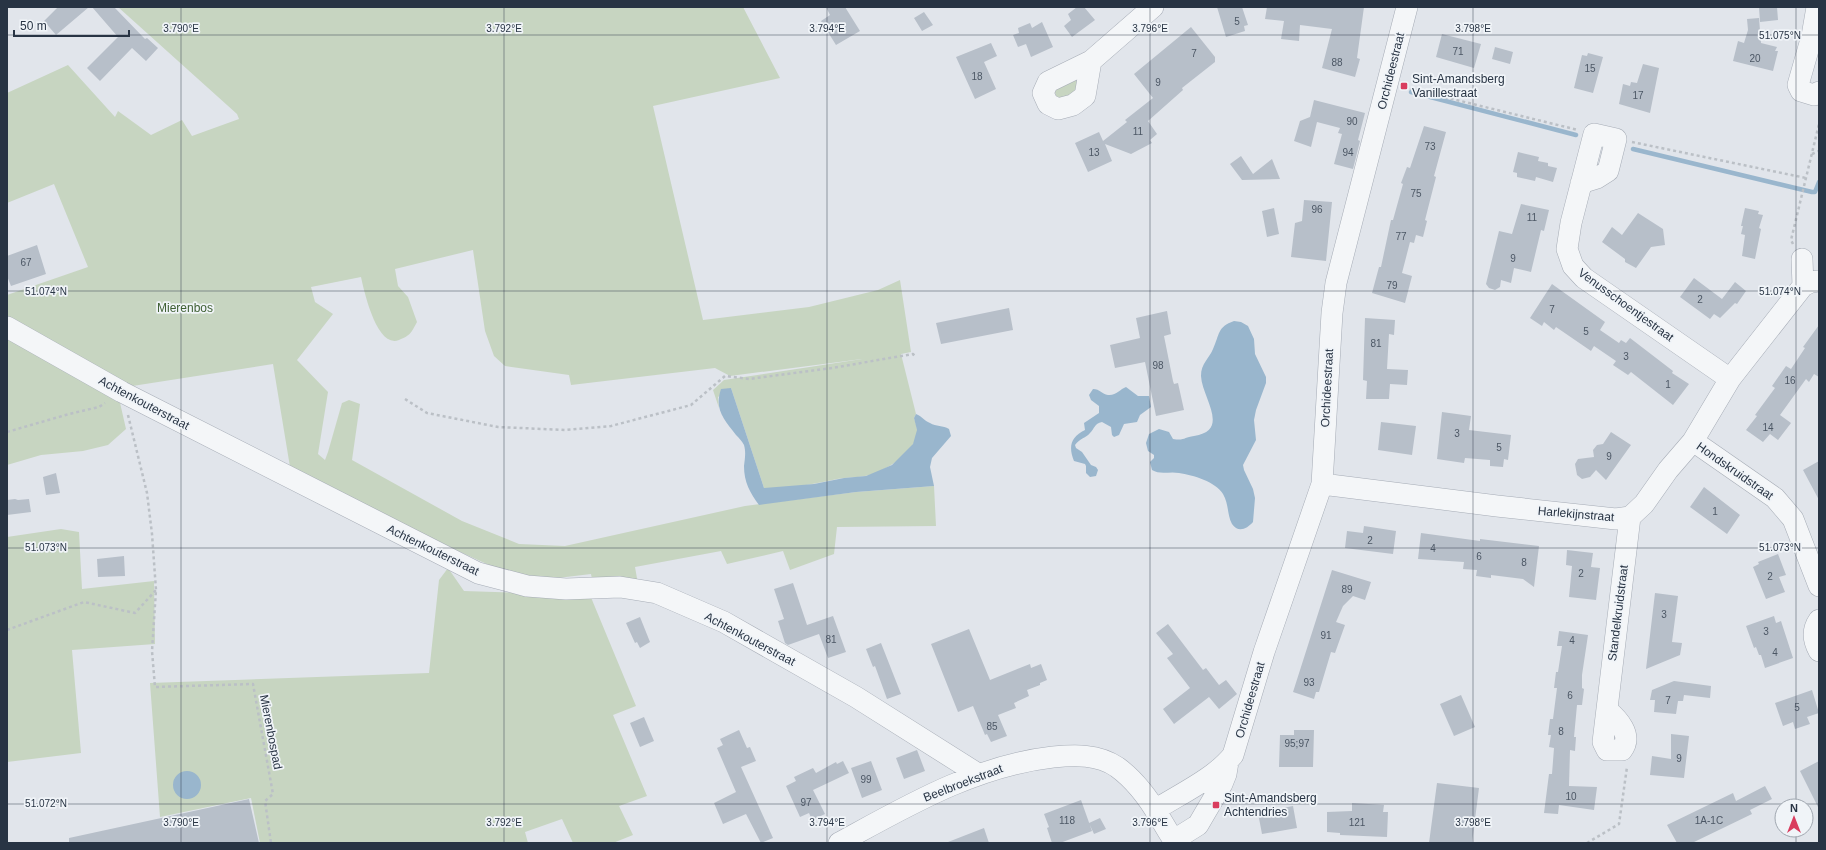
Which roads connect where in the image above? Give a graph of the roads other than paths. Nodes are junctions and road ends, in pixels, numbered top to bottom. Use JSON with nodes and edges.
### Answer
{"nodes":[{"id":1,"x":1153,"y":7,"type":"edge"},
{"id":2,"x":1407,"y":7,"type":"edge"},
{"id":3,"x":1817,"y":7,"type":"edge"},
{"id":4,"x":1816,"y":45,"type":"edge"},
{"id":5,"x":1091,"y":61,"type":"dead end"},
{"id":6,"x":1819,"y":92,"type":"edge"},
{"id":7,"x":1581,"y":183,"type":"junction"},
{"id":8,"x":1802,"y":258,"type":"road end"},
{"id":9,"x":1811,"y":283,"type":"edge"},
{"id":10,"x":7,"y":327,"type":"edge"},
{"id":11,"x":1730,"y":380,"type":"junction"},
{"id":12,"x":1693,"y":441,"type":"junction"},
{"id":13,"x":1322,"y":484,"type":"junction"},
{"id":14,"x":1630,"y":517,"type":"junction"},
{"id":15,"x":1819,"y":586,"type":"edge"},
{"id":16,"x":1819,"y":620,"type":"edge"},
{"id":17,"x":1819,"y":651,"type":"edge"},
{"id":18,"x":1622,"y":750,"type":"road end"},
{"id":19,"x":1228,"y":762,"type":"junction"},
{"id":20,"x":978,"y":774,"type":"junction"},
{"id":21,"x":1155,"y":810,"type":"junction"},
{"id":22,"x":1175,"y":842,"type":"edge"},
{"id":23,"x":839,"y":843,"type":"edge"}],
"edges":[{"from":1,"to":5,"type":"street"},
{"from":2,"to":13,"type":"street","name":"Orchideestraat"},
{"from":3,"to":4,"type":"street"},
{"from":4,"to":6,"type":"street"},
{"from":7,"to":7,"type":"street","name":"Venusschoentjestraat"},
{"from":7,"to":11,"type":"street","name":"Venusschoentjestraat"},
{"from":8,"to":9,"type":"street"},
{"from":9,"to":11,"type":"street","name":"Harlekijnstraat"},
{"from":10,"to":20,"type":"street","name":"Achtenkouterstraat"},
{"from":11,"to":12,"type":"street","name":"Harlekijnstraat"},
{"from":12,"to":14,"type":"street","name":"Harlekijnstraat"},
{"from":12,"to":15,"type":"street","name":"Hondskruidstraat"},
{"from":13,"to":14,"type":"street","name":"Harlekijnstraat"},
{"from":13,"to":19,"type":"street","name":"Orchideestraat"},
{"from":14,"to":18,"type":"street","name":"Standelkruidstraat"},
{"from":16,"to":17,"type":"street"},
{"from":19,"to":21,"type":"street","name":"Orchideestraat"},
{"from":19,"to":22,"type":"street","name":"Orchideestraat"},
{"from":20,"to":21,"type":"street","name":"Beelbroekstraat"},
{"from":20,"to":23,"type":"street","name":"Beelbroekstraat"},
{"from":21,"to":22,"type":"street","name":"Beelbroekstraat"}]}
